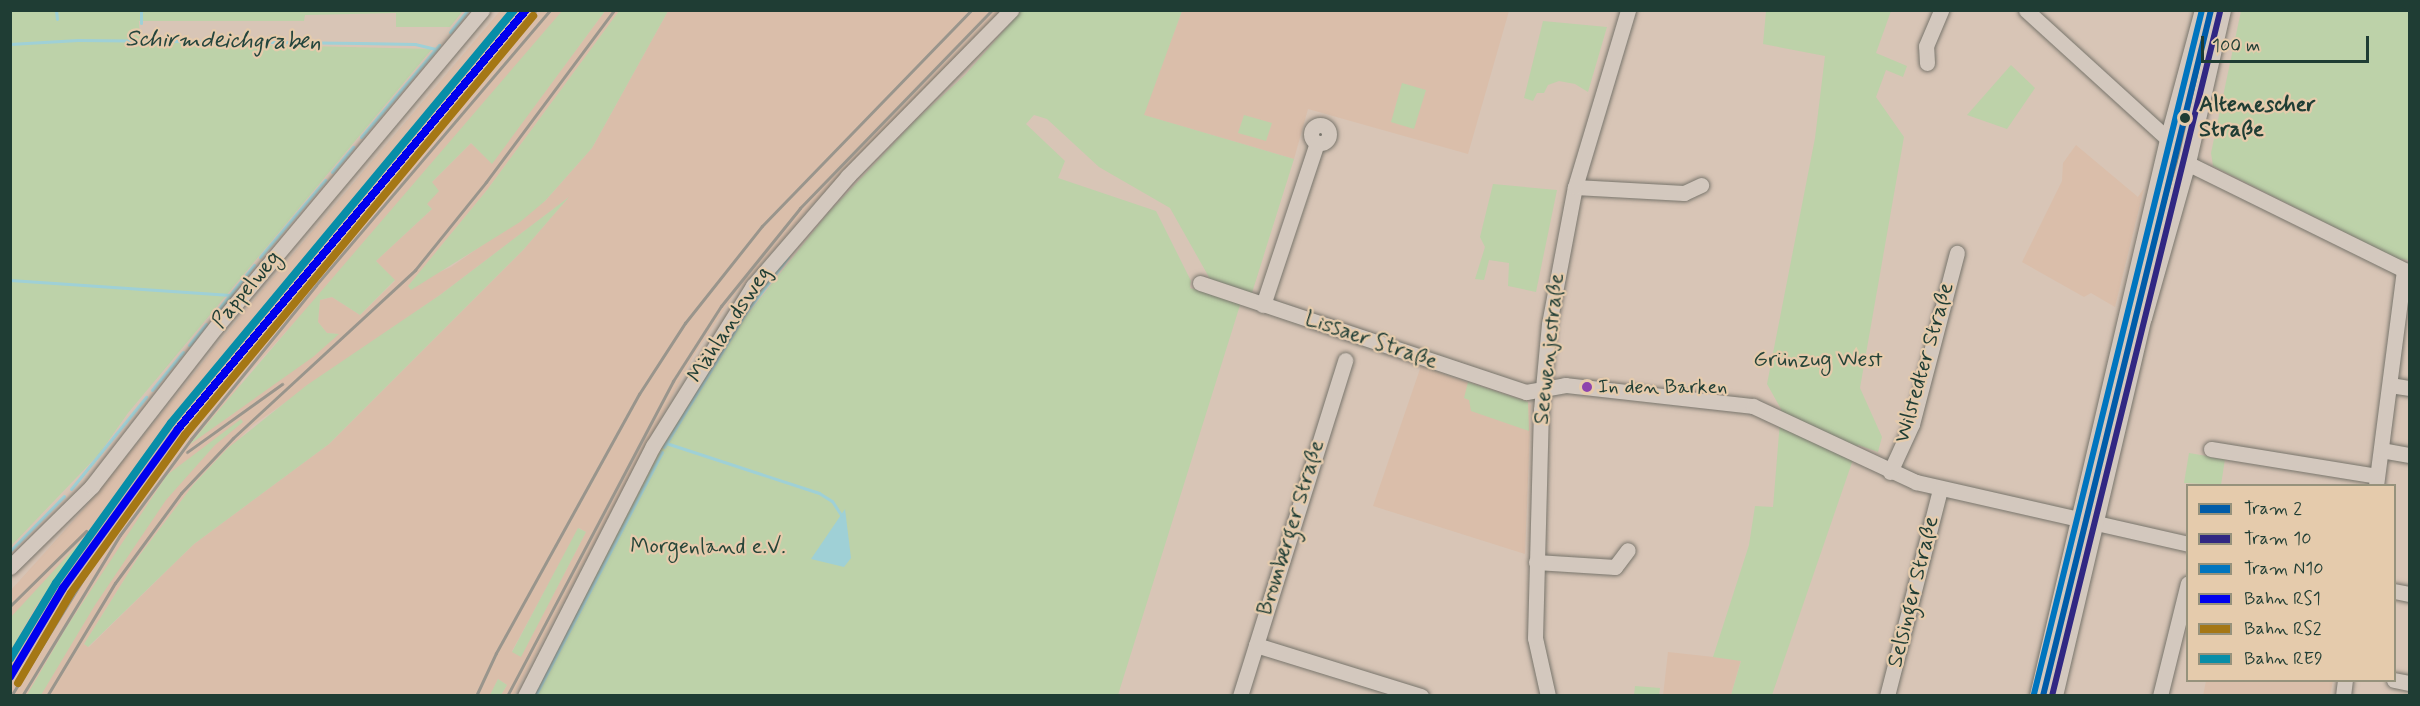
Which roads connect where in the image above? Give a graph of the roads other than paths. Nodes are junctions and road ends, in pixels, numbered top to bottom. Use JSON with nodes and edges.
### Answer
{"nodes":[{"id":1,"x":482,"y":10,"type":"edge"},
{"id":2,"x":1011,"y":10,"type":"edge"},
{"id":3,"x":1628,"y":10,"type":"edge"},
{"id":4,"x":1941,"y":10,"type":"edge"},
{"id":5,"x":2026,"y":10,"type":"edge"},
{"id":6,"x":2204,"y":10,"type":"edge"},
{"id":7,"x":2222,"y":10,"type":"edge"},
{"id":8,"x":1927,"y":63,"type":"dead end"},
{"id":9,"x":2169,"y":140,"type":"junction"},
{"id":10,"x":1317,"y":143,"type":"dead end"},
{"id":11,"x":2187,"y":162,"type":"junction"},
{"id":12,"x":1701,"y":185,"type":"dead end"},
{"id":13,"x":1575,"y":187,"type":"junction"},
{"id":14,"x":1957,"y":253,"type":"dead end"},
{"id":15,"x":1200,"y":283,"type":"dead end"},
{"id":16,"x":1263,"y":305,"type":"junction"},
{"id":17,"x":1345,"y":360,"type":"dead end"},
{"id":18,"x":2390,"y":385,"type":"junction"},
{"id":19,"x":1544,"y":388,"type":"junction"},
{"id":20,"x":2409,"y":388,"type":"edge"},
{"id":21,"x":2211,"y":449,"type":"dead end"},
{"id":22,"x":2381,"y":450,"type":"junction"},
{"id":23,"x":2409,"y":454,"type":"edge"},
{"id":24,"x":1890,"y":472,"type":"junction"},
{"id":25,"x":2377,"y":481,"type":"edge"},
{"id":26,"x":1940,"y":489,"type":"junction"},
{"id":27,"x":2088,"y":523,"type":"junction"},
{"id":28,"x":2186,"y":544,"type":"edge"},
{"id":29,"x":1628,"y":550,"type":"dead end"},
{"id":30,"x":1536,"y":562,"type":"junction"},
{"id":31,"x":10,"y":567,"type":"edge"},
{"id":32,"x":2186,"y":587,"type":"edge"},
{"id":33,"x":1256,"y":645,"type":"junction"},
{"id":34,"x":525,"y":696,"type":"edge"},
{"id":35,"x":1240,"y":696,"type":"edge"},
{"id":36,"x":1421,"y":696,"type":"edge"},
{"id":37,"x":1548,"y":696,"type":"edge"},
{"id":38,"x":1887,"y":696,"type":"edge"},
{"id":39,"x":2039,"y":696,"type":"edge"},
{"id":40,"x":2054,"y":696,"type":"edge"},
{"id":41,"x":2160,"y":696,"type":"edge"}],
"edges":[{"from":1,"to":31,"type":"street","name":"Pappelweg"},
{"from":2,"to":34,"type":"street","name":"Mählandsweg"},
{"from":3,"to":13,"type":"street","name":"Seewenjestraße"},
{"from":4,"to":8,"type":"street"},
{"from":5,"to":9,"type":"street"},
{"from":6,"to":9,"type":"main road"},
{"from":7,"to":11,"type":"main road"},
{"from":9,"to":27,"type":"main road"},
{"from":10,"to":16,"type":"street"},
{"from":11,"to":18,"type":"street"},
{"from":11,"to":27,"type":"main road"},
{"from":12,"to":13,"type":"street"},
{"from":13,"to":19,"type":"street","name":"Seewenjestraße"},
{"from":14,"to":24,"type":"street","name":"Wilstedter Straße"},
{"from":15,"to":16,"type":"street","name":"Lissaer Straße"},
{"from":16,"to":19,"type":"street","name":"Lissaer Straße"},
{"from":17,"to":33,"type":"street","name":"Bromberger Straße"},
{"from":18,"to":20,"type":"street"},
{"from":18,"to":22,"type":"street"},
{"from":19,"to":24,"type":"street"},
{"from":19,"to":30,"type":"street","name":"Seewenjestraße"},
{"from":21,"to":25,"type":"street"},
{"from":22,"to":23,"type":"street"},
{"from":22,"to":25,"type":"street"},
{"from":24,"to":26,"type":"street"},
{"from":26,"to":27,"type":"street"},
{"from":26,"to":38,"type":"street","name":"Selsinger Straße"},
{"from":27,"to":28,"type":"street"},
{"from":27,"to":39,"type":"main road"},
{"from":27,"to":40,"type":"main road"},
{"from":29,"to":30,"type":"street"},
{"from":30,"to":37,"type":"street","name":"Seewenjestraße"},
{"from":32,"to":41,"type":"street"},
{"from":33,"to":35,"type":"street","name":"Bromberger Straße"},
{"from":33,"to":36,"type":"street"}]}
